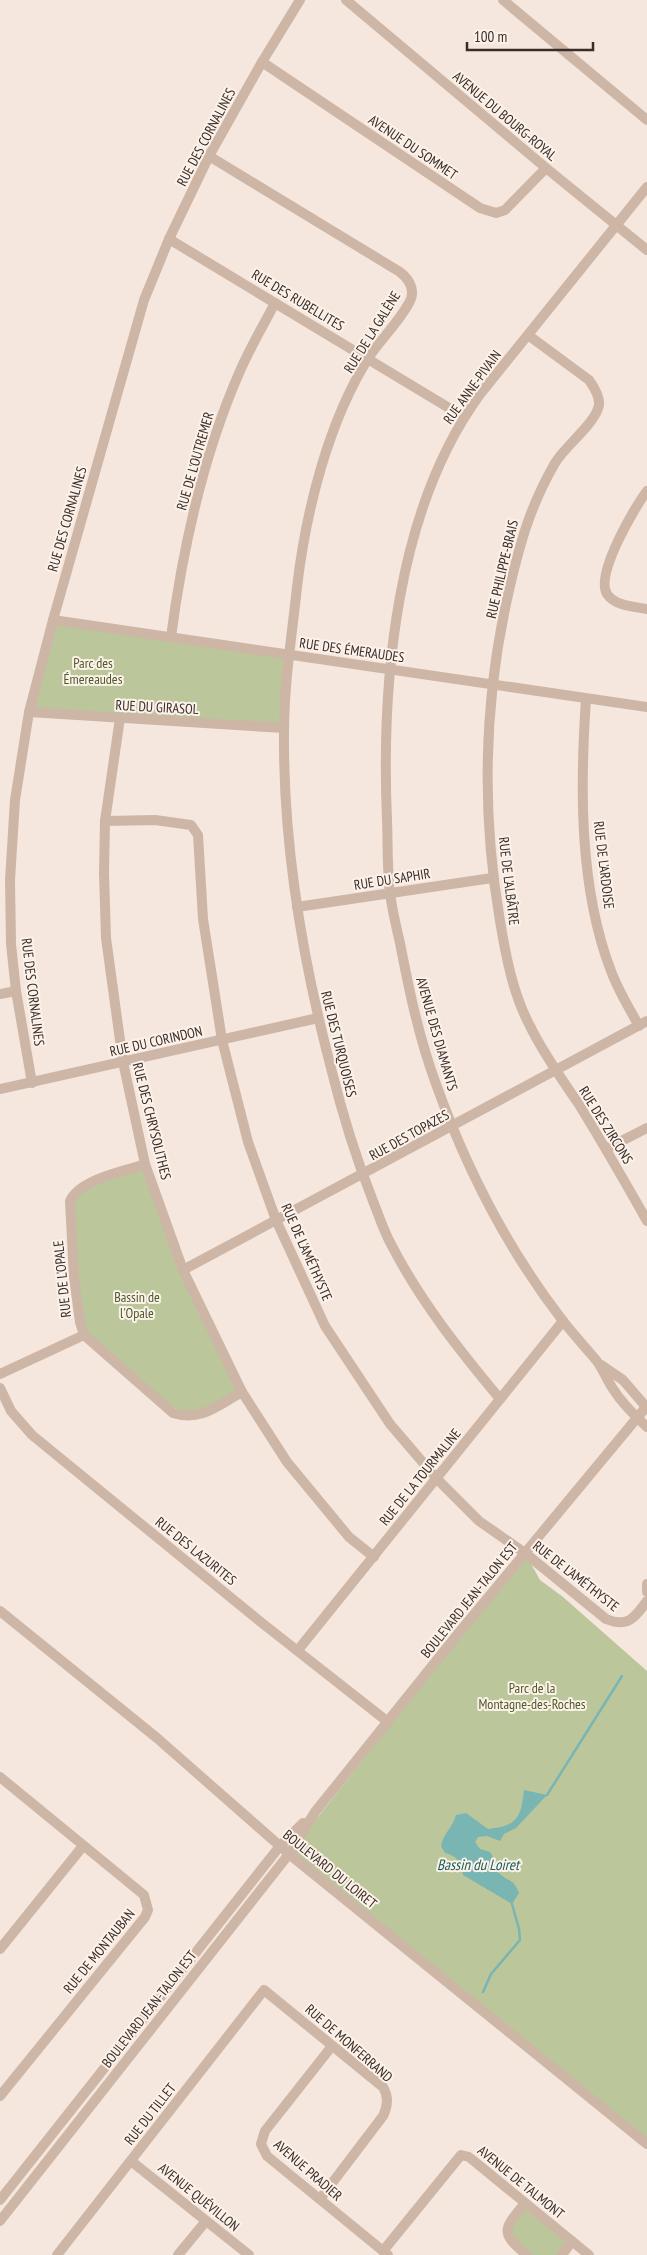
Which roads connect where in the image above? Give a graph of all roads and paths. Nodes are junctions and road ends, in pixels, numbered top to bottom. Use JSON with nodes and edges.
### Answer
{"nodes":[{"id":1,"x":300,"y":0,"type":"edge"},
{"id":2,"x":346,"y":0,"type":"edge"},
{"id":3,"x":504,"y":0,"type":"edge"},
{"id":4,"x":262,"y":62,"type":"junction"},
{"id":5,"x":647,"y":120,"type":"edge"},
{"id":6,"x":209,"y":156,"type":"junction"},
{"id":7,"x":546,"y":168,"type":"junction"},
{"id":8,"x":647,"y":187,"type":"edge"},
{"id":9,"x":616,"y":225,"type":"junction"},
{"id":10,"x":169,"y":239,"type":"junction"},
{"id":11,"x":647,"y":250,"type":"edge"},
{"id":12,"x":275,"y":303,"type":"junction"},
{"id":13,"x":528,"y":335,"type":"junction"},
{"id":14,"x":368,"y":359,"type":"junction"},
{"id":15,"x":464,"y":417,"type":"junction"},
{"id":16,"x":647,"y":491,"type":"edge"},
{"id":17,"x":647,"y":609,"type":"edge"},
{"id":18,"x":52,"y":620,"type":"junction"},
{"id":19,"x":171,"y":637,"type":"junction"},
{"id":20,"x":289,"y":655,"type":"junction"},
{"id":21,"x":389,"y":670,"type":"junction"},
{"id":22,"x":494,"y":685,"type":"junction"},
{"id":23,"x":586,"y":699,"type":"junction"},
{"id":24,"x":647,"y":707,"type":"edge"},
{"id":25,"x":29,"y":712,"type":"junction"},
{"id":26,"x":120,"y":718,"type":"junction"},
{"id":27,"x":284,"y":728,"type":"junction"},
{"id":28,"x":105,"y":821,"type":"junction"},
{"id":29,"x":492,"y":878,"type":"junction"},
{"id":30,"x":390,"y":893,"type":"junction"},
{"id":31,"x":297,"y":907,"type":"junction"},
{"id":32,"x":16,"y":991,"type":"junction"},
{"id":33,"x":0,"y":994,"type":"edge"},
{"id":34,"x":318,"y":1018,"type":"junction"},
{"id":35,"x":643,"y":1023,"type":"edge"},
{"id":36,"x":222,"y":1040,"type":"junction"},
{"id":37,"x":123,"y":1062,"type":"junction"},
{"id":38,"x":555,"y":1071,"type":"junction"},
{"id":39,"x":32,"y":1083,"type":"junction"},
{"id":40,"x":0,"y":1089,"type":"edge"},
{"id":41,"x":453,"y":1126,"type":"junction"},
{"id":42,"x":647,"y":1128,"type":"edge"},
{"id":43,"x":606,"y":1149,"type":"junction"},
{"id":44,"x":146,"y":1164,"type":"junction"},
{"id":45,"x":363,"y":1175,"type":"junction"},
{"id":46,"x":276,"y":1220,"type":"junction"},
{"id":47,"x":647,"y":1221,"type":"edge"},
{"id":48,"x":183,"y":1270,"type":"junction"},
{"id":49,"x":563,"y":1321,"type":"junction"},
{"id":50,"x":84,"y":1335,"type":"junction"},
{"id":51,"x":598,"y":1363,"type":"junction"},
{"id":52,"x":0,"y":1374,"type":"edge"},
{"id":53,"x":0,"y":1388,"type":"edge"},
{"id":54,"x":242,"y":1392,"type":"junction"},
{"id":55,"x":500,"y":1399,"type":"junction"},
{"id":56,"x":646,"y":1408,"type":"edge"},
{"id":57,"x":636,"y":1417,"type":"junction"},
{"id":58,"x":647,"y":1427,"type":"edge"},
{"id":59,"x":437,"y":1479,"type":"junction"},
{"id":60,"x":525,"y":1553,"type":"junction"},
{"id":61,"x":374,"y":1557,"type":"junction"},
{"id":62,"x":647,"y":1584,"type":"edge"},
{"id":63,"x":647,"y":1592,"type":"edge"},
{"id":64,"x":647,"y":1601,"type":"edge"},
{"id":65,"x":0,"y":1610,"type":"edge"},
{"id":66,"x":298,"y":1650,"type":"junction"},
{"id":67,"x":388,"y":1722,"type":"junction"},
{"id":68,"x":0,"y":1777,"type":"edge"},
{"id":69,"x":315,"y":1812,"type":"junction"},
{"id":70,"x":83,"y":1846,"type":"junction"},
{"id":71,"x":280,"y":1846,"type":"junction"},
{"id":72,"x":289,"y":1854,"type":"junction"},
{"id":73,"x":0,"y":1948,"type":"edge"},
{"id":74,"x":264,"y":1990,"type":"joint"},
{"id":75,"x":332,"y":2046,"type":"junction"},
{"id":76,"x":0,"y":2096,"type":"edge"},
{"id":77,"x":647,"y":2144,"type":"edge"},
{"id":78,"x":131,"y":2161,"type":"junction"},
{"id":79,"x":320,"y":2199,"type":"junction"},
{"id":80,"x":0,"y":2200,"type":"edge"},
{"id":81,"x":525,"y":2203,"type":"junction"},
{"id":82,"x":0,"y":2220,"type":"edge"},
{"id":83,"x":206,"y":2221,"type":"junction"},
{"id":84,"x":572,"y":2241,"type":"junction"},
{"id":85,"x":386,"y":2253,"type":"edge"},
{"id":86,"x":57,"y":2255,"type":"edge"},
{"id":87,"x":178,"y":2255,"type":"edge"},
{"id":88,"x":249,"y":2255,"type":"edge"},
{"id":89,"x":527,"y":2255,"type":"edge"},
{"id":90,"x":562,"y":2255,"type":"edge"},
{"id":91,"x":589,"y":2255,"type":"edge"}],
"edges":[{"from":1,"to":4,"type":"street","name":"RUE DES CORNALINES"},
{"from":2,"to":7,"type":"street","name":"AVENUE DU BOURG-ROYAL"},
{"from":3,"to":5,"type":"street"},
{"from":4,"to":6,"type":"street","name":"RUE DES CORNALINES"},
{"from":4,"to":7,"type":"street","name":"AVENUE DU SOMMET"},
{"from":6,"to":10,"type":"street","name":"RUE DES CORNALINES"},
{"from":6,"to":14,"type":"street","name":"RUE DE LA GALÈNE"},
{"from":7,"to":9,"type":"street","name":"AVENUE DU BOURG-ROYAL"},
{"from":8,"to":9,"type":"street","name":"RUE ANNE-PIVAIN"},
{"from":9,"to":11,"type":"street","name":"AVENUE DU BOURG-ROYAL"},
{"from":9,"to":13,"type":"street","name":"RUE ANNE-PIVAIN"},
{"from":10,"to":12,"type":"street","name":"RUE DES RUBELLITES"},
{"from":10,"to":18,"type":"street","name":"RUE DES CORNALINES"},
{"from":12,"to":14,"type":"street","name":"RUE DES RUBELLITES"},
{"from":12,"to":19,"type":"street","name":"RUE DE L'OUTREMER"},
{"from":13,"to":15,"type":"street","name":"RUE ANNE-PIVAIN"},
{"from":13,"to":22,"type":"street","name":"RUE PHILIPPE-BRAIS"},
{"from":14,"to":15,"type":"street","name":"RUE DES RUBELLITES"},
{"from":14,"to":20,"type":"street","name":"RUE DE LA GALÈNE"},
{"from":15,"to":21,"type":"street","name":"RUE ANNE-PIVAIN"},
{"from":16,"to":17,"type":"street"},
{"from":18,"to":19,"type":"street","name":"RUE DES ÉMERAUDES"},
{"from":18,"to":25,"type":"street","name":"RUE DES CORNALINES"},
{"from":19,"to":20,"type":"street","name":"RUE DES ÉMERAUDES"},
{"from":20,"to":21,"type":"street","name":"RUE DES ÉMERAUDES"},
{"from":20,"to":27,"type":"street","name":"RUE DES TURQUOISES"},
{"from":21,"to":22,"type":"street","name":"RUE DES ÉMERAUDES"},
{"from":21,"to":30,"type":"street","name":"AVENUE DES DIAMANTS"},
{"from":22,"to":23,"type":"street","name":"RUE DES ÉMERAUDES"},
{"from":22,"to":29,"type":"street","name":"RUE DE L'ALBÂTRE"},
{"from":23,"to":24,"type":"street","name":"RUE DES ÉMERAUDES"},
{"from":23,"to":35,"type":"street","name":"RUE DE L'ARDOISE"},
{"from":25,"to":26,"type":"street","name":"RUE DU GIRASOL"},
{"from":25,"to":32,"type":"street","name":"RUE DES CORNALINES"},
{"from":26,"to":27,"type":"street","name":"RUE DU GIRASOL"},
{"from":26,"to":28,"type":"street","name":"RUE DES CHRYSOLITHES"},
{"from":27,"to":31,"type":"street","name":"RUE DES TURQUOISES"},
{"from":28,"to":36,"type":"street","name":"RUE DE L'AMÉTHYSTE"},
{"from":28,"to":37,"type":"street","name":"RUE DES CHRYSOLITHES"},
{"from":29,"to":30,"type":"street","name":"RUE DU SAPHIR"},
{"from":29,"to":38,"type":"street","name":"RUE DE L'ALBÂTRE"},
{"from":30,"to":31,"type":"street","name":"RUE DU SAPHIR"},
{"from":30,"to":41,"type":"street","name":"AVENUE DES DIAMANTS"},
{"from":31,"to":34,"type":"street","name":"RUE DES TURQUOISES"},
{"from":32,"to":33,"type":"street"},
{"from":32,"to":39,"type":"street","name":"RUE DES CORNALINES"},
{"from":34,"to":36,"type":"street","name":"RUE DU CORINDON"},
{"from":34,"to":45,"type":"street","name":"RUE DES TURQUOISES"},
{"from":35,"to":38,"type":"street","name":"RUE DES TOPAZES"},
{"from":36,"to":37,"type":"street","name":"RUE DU CORINDON"},
{"from":36,"to":46,"type":"street","name":"RUE DE L'AMÉTHYSTE"},
{"from":37,"to":39,"type":"street","name":"RUE DU CORINDON"},
{"from":37,"to":44,"type":"street","name":"RUE DES CHRYSOLITHES"},
{"from":38,"to":41,"type":"street","name":"RUE DES TOPAZES"},
{"from":38,"to":43,"type":"street","name":"RUE DES ZIRCONS"},
{"from":39,"to":40,"type":"street","name":"RUE DU CORINDON"},
{"from":41,"to":45,"type":"street","name":"RUE DES TOPAZES"},
{"from":41,"to":49,"type":"street","name":"AVENUE DES DIAMANTS"},
{"from":42,"to":43,"type":"street"},
{"from":43,"to":47,"type":"street","name":"RUE DES ZIRCONS"},
{"from":44,"to":48,"type":"street","name":"RUE DES CHRYSOLITHES"},
{"from":44,"to":50,"type":"street","name":"RUE DE L'OPALE"},
{"from":45,"to":46,"type":"street","name":"RUE DES TOPAZES"},
{"from":45,"to":55,"type":"street","name":"RUE DES TURQUOISES"},
{"from":46,"to":48,"type":"street","name":"RUE DES TOPAZES"},
{"from":46,"to":59,"type":"street","name":"RUE DE L'AMÉTHYSTE"},
{"from":48,"to":54,"type":"street","name":"RUE DES CHRYSOLITHES"},
{"from":49,"to":51,"type":"street","name":"AVENUE DES DIAMANTS"},
{"from":49,"to":55,"type":"street","name":"RUE DE LA TOURMALINE"},
{"from":50,"to":52,"type":"street"},
{"from":50,"to":54,"type":"street"},
{"from":51,"to":56,"type":"street","name":"AVENUE DES DIAMANTS"},
{"from":51,"to":57,"type":"street","name":"AVENUE DES DIAMANTS"},
{"from":53,"to":66,"type":"street","name":"RUE DES LAZURITES"},
{"from":54,"to":61,"type":"street","name":"RUE DES CHRYSOLITHES"},
{"from":55,"to":59,"type":"street","name":"RUE DE LA TOURMALINE"},
{"from":56,"to":57,"type":"street","name":"BOULEVARD JEAN-TALON EST"},
{"from":57,"to":58,"type":"street","name":"AVENUE DES DIAMANTS"},
{"from":57,"to":60,"type":"street","name":"BOULEVARD JEAN-TALON EST"},
{"from":59,"to":60,"type":"street","name":"RUE DE L'AMÉTHYSTE"},
{"from":59,"to":61,"type":"street","name":"RUE DE LA TOURMALINE"},
{"from":60,"to":64,"type":"street","name":"RUE DE L'AMÉTHYSTE"},
{"from":60,"to":67,"type":"street","name":"BOULEVARD JEAN-TALON EST"},
{"from":61,"to":66,"type":"street","name":"RUE DE LA TOURMALINE"},
{"from":62,"to":63,"type":"street"},
{"from":65,"to":71,"type":"street","name":"BOULEVARD DU LOIRET"},
{"from":66,"to":67,"type":"street","name":"RUE DES LAZURITES"},
{"from":67,"to":69,"type":"street","name":"BOULEVARD JEAN-TALON EST"},
{"from":68,"to":70,"type":"street","name":"RUE DE MONTAUBAN"},
{"from":69,"to":71,"type":"street","name":"BOULEVARD JEAN-TALON EST"},
{"from":69,"to":72,"type":"street","name":"BOULEVARD JEAN-TALON EST"},
{"from":70,"to":73,"type":"street"},
{"from":70,"to":76,"type":"street","name":"RUE DE MONTAUBAN"},
{"from":71,"to":72,"type":"street","name":"BOULEVARD DU LOIRET"},
{"from":71,"to":80,"type":"street","name":"BOULEVARD JEAN-TALON EST"},
{"from":72,"to":77,"type":"street","name":"BOULEVARD DU LOIRET"},
{"from":72,"to":82,"type":"street","name":"BOULEVARD JEAN-TALON EST"},
{"from":74,"to":75,"type":"street","name":"RUE DE MONFERRAND"},
{"from":74,"to":78,"type":"street","name":"RUE DU TILLET"},
{"from":75,"to":79,"type":"street","name":"RUE DE MONFERRAND"},
{"from":75,"to":79,"type":"street","name":"AVENUE PRADIER"},
{"from":78,"to":83,"type":"street","name":"AVENUE QUÉVILLON"},
{"from":78,"to":86,"type":"street","name":"RUE DU TILLET"},
{"from":79,"to":85,"type":"street","name":"AVENUE PRADIER"},
{"from":81,"to":84,"type":"street","name":"AVENUE DE TALMONT"},
{"from":81,"to":85,"type":"street","name":"AVENUE DE TALMONT"},
{"from":81,"to":89,"type":"street"},
{"from":83,"to":87,"type":"street"},
{"from":83,"to":88,"type":"street","name":"AVENUE QUÉVILLON"},
{"from":84,"to":90,"type":"street"},
{"from":84,"to":91,"type":"street","name":"AVENUE DE TALMONT"}]}
